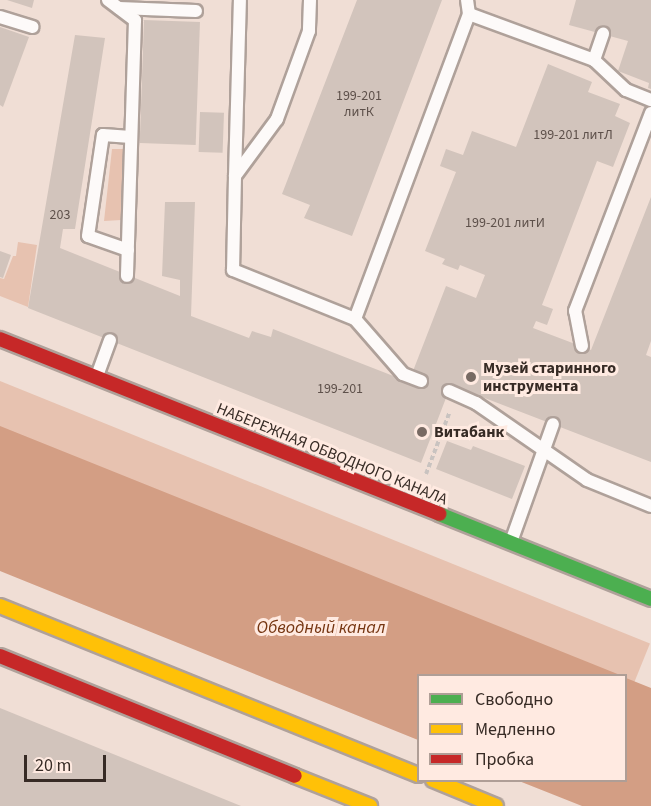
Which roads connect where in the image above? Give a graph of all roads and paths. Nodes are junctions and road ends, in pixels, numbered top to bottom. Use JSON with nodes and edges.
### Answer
{"nodes":[{"id":1,"x":108,"y":0,"type":"edge"},
{"id":2,"x":240,"y":0,"type":"edge"},
{"id":3,"x":310,"y":0,"type":"edge"},
{"id":4,"x":467,"y":0,"type":"edge"},
{"id":5,"x":119,"y":8,"type":"junction"},
{"id":6,"x":196,"y":11,"type":"dead end"},
{"id":7,"x":469,"y":14,"type":"junction"},
{"id":8,"x":0,"y":18,"type":"edge"},
{"id":9,"x":33,"y":27,"type":"dead end"},
{"id":10,"x":603,"y":34,"type":"dead end"},
{"id":11,"x":594,"y":60,"type":"junction"},
{"id":12,"x":651,"y":100,"type":"edge"},
{"id":13,"x":651,"y":113,"type":"edge"},
{"id":14,"x":131,"y":137,"type":"junction"},
{"id":15,"x":235,"y":176,"type":"junction"},
{"id":16,"x":128,"y":250,"type":"junction"},
{"id":17,"x":127,"y":276,"type":"dead end"},
{"id":18,"x":355,"y":319,"type":"junction"},
{"id":19,"x":0,"y":339,"type":"edge"},
{"id":20,"x":110,"y":340,"type":"dead end"},
{"id":21,"x":582,"y":346,"type":"dead end"},
{"id":22,"x":96,"y":378,"type":"junction"},
{"id":23,"x":421,"y":381,"type":"dead end"},
{"id":24,"x":452,"y":393,"type":"joint"},
{"id":25,"x":553,"y":424,"type":"dead end"},
{"id":26,"x":546,"y":449,"type":"junction"},
{"id":27,"x":426,"y":474,"type":"dead end"},
{"id":28,"x":651,"y":506,"type":"edge"},
{"id":29,"x":511,"y":543,"type":"junction"},
{"id":30,"x":651,"y":599,"type":"edge"},
{"id":31,"x":0,"y":606,"type":"edge"},
{"id":32,"x":0,"y":656,"type":"edge"},
{"id":33,"x":417,"y":775,"type":"edge"},
{"id":34,"x":438,"y":782,"type":"edge"},
{"id":35,"x":370,"y":806,"type":"edge"},
{"id":36,"x":496,"y":806,"type":"edge"}],
"edges":[{"from":1,"to":5,"type":"lane"},
{"from":2,"to":15,"type":"lane"},
{"from":3,"to":15,"type":"lane"},
{"from":4,"to":7,"type":"lane"},
{"from":5,"to":6,"type":"lane"},
{"from":5,"to":14,"type":"lane"},
{"from":7,"to":11,"type":"lane"},
{"from":7,"to":18,"type":"lane"},
{"from":8,"to":9,"type":"lane"},
{"from":10,"to":11,"type":"lane"},
{"from":11,"to":12,"type":"lane"},
{"from":13,"to":21,"type":"lane"},
{"from":14,"to":16,"type":"lane"},
{"from":14,"to":16,"type":"lane"},
{"from":15,"to":18,"type":"lane"},
{"from":16,"to":17,"type":"lane"},
{"from":18,"to":23,"type":"lane"},
{"from":19,"to":22,"type":"main road","name":"НАБЕРЕЖНАЯ ОБВОДНОГО КАНАЛА"},
{"from":20,"to":22,"type":"lane"},
{"from":22,"to":29,"type":"main road","name":"НАБЕРЕЖНАЯ ОБВОДНОГО КАНАЛА"},
{"from":24,"to":26,"type":"lane"},
{"from":24,"to":27,"type":"path"},
{"from":25,"to":26,"type":"lane"},
{"from":26,"to":28,"type":"lane"},
{"from":26,"to":29,"type":"lane"},
{"from":29,"to":30,"type":"main road","name":"НАБЕРЕЖНАЯ ОБВОДНОГО КАНАЛА"},
{"from":31,"to":33,"type":"main road"},
{"from":32,"to":35,"type":"main road"},
{"from":34,"to":36,"type":"main road"}]}
